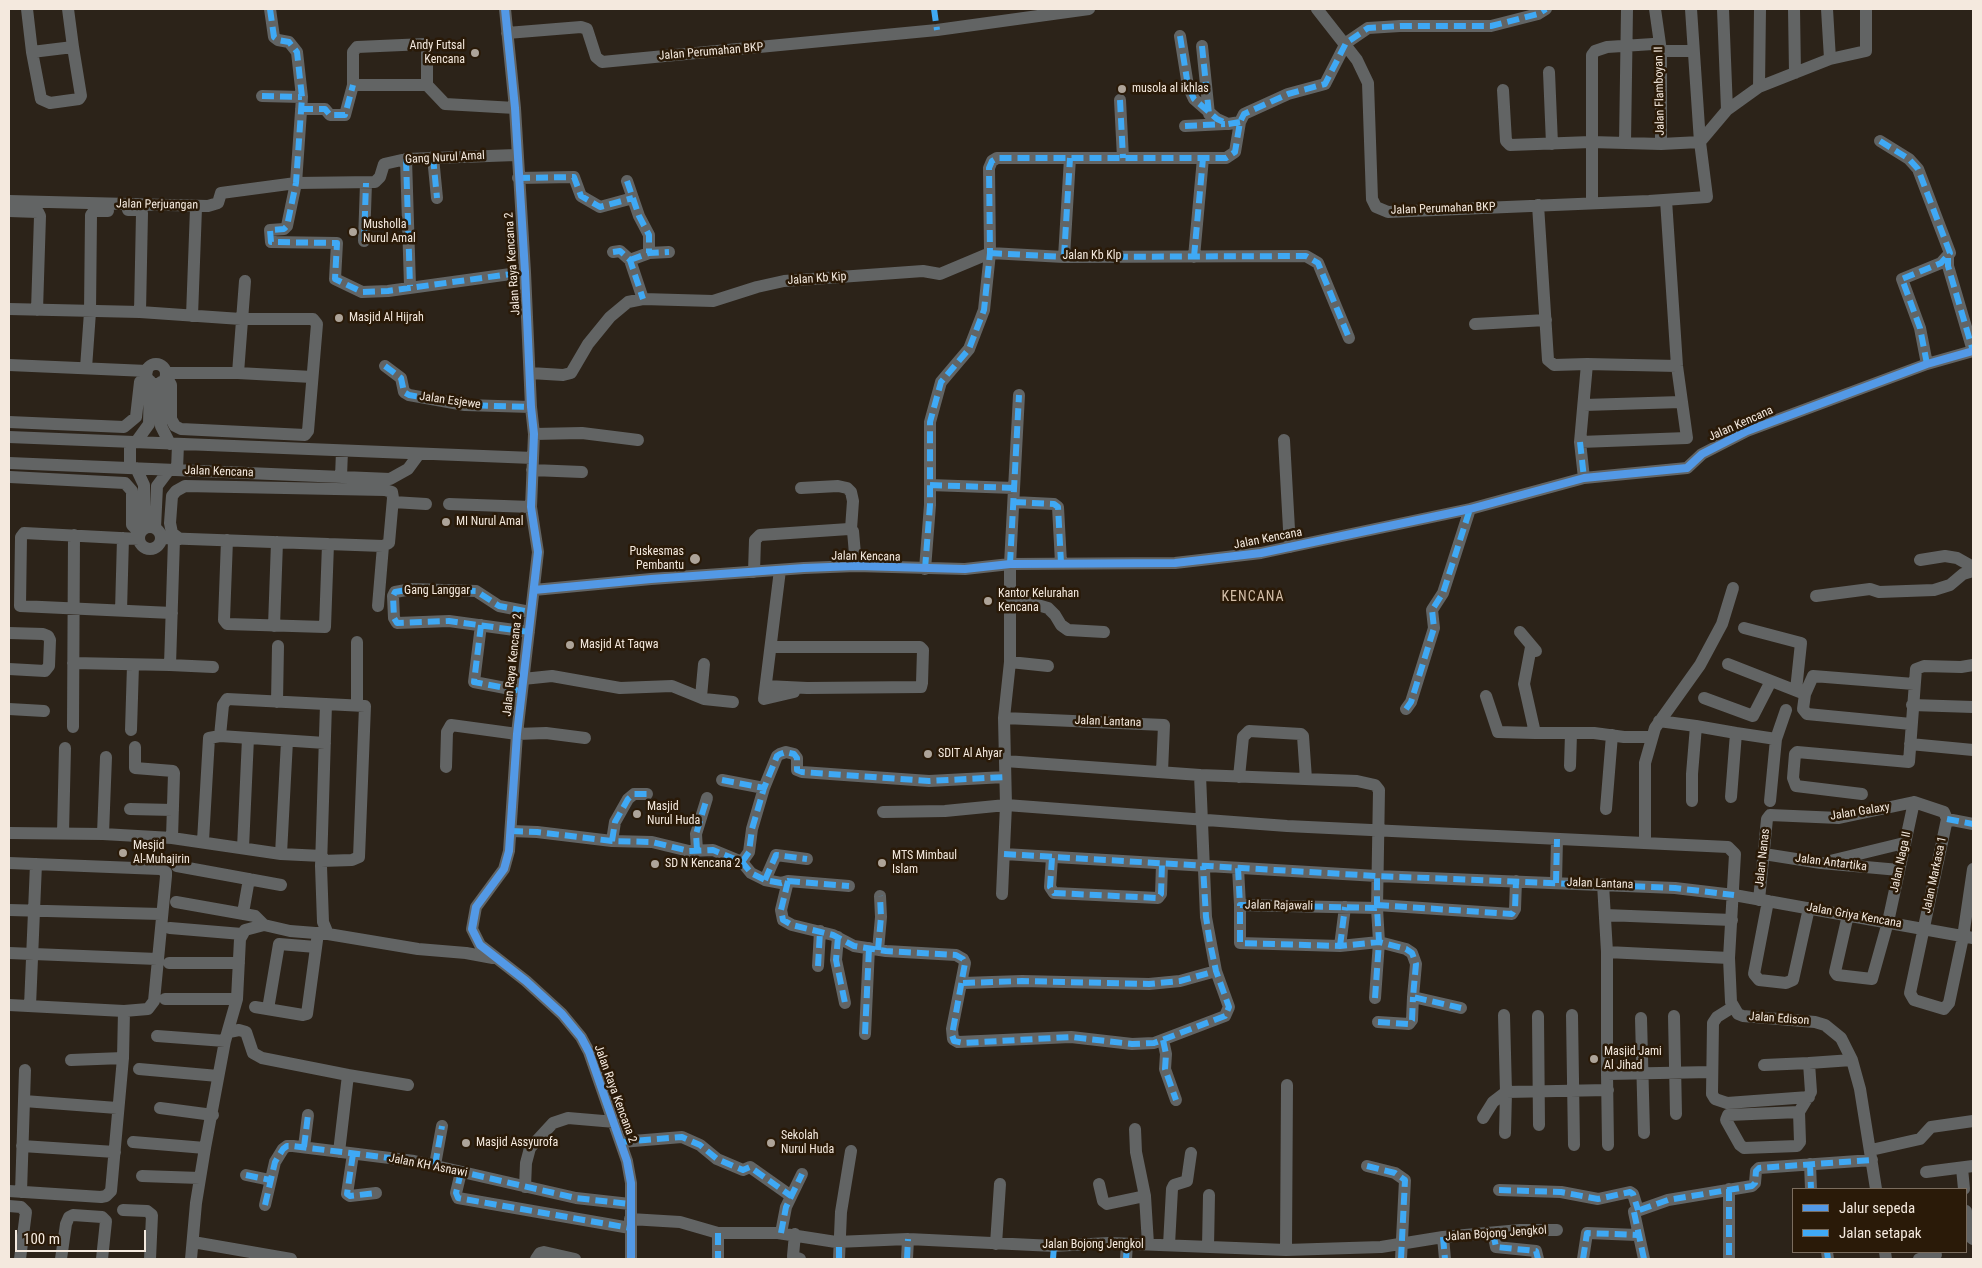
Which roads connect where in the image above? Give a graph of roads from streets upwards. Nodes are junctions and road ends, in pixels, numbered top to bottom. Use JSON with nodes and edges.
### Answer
{"nodes":[{"id":1,"x":27,"y":9,"type":"edge"},
{"id":2,"x":68,"y":9,"type":"edge"},
{"id":3,"x":270,"y":9,"type":"edge"},
{"id":4,"x":505,"y":9,"type":"edge"},
{"id":5,"x":1089,"y":9,"type":"edge"},
{"id":6,"x":1317,"y":9,"type":"edge"},
{"id":7,"x":1546,"y":9,"type":"edge"},
{"id":8,"x":1627,"y":9,"type":"edge"},
{"id":9,"x":1655,"y":9,"type":"edge"},
{"id":10,"x":1691,"y":9,"type":"edge"},
{"id":11,"x":1723,"y":9,"type":"edge"},
{"id":12,"x":1760,"y":9,"type":"edge"},
{"id":13,"x":1794,"y":9,"type":"edge"},
{"id":14,"x":1827,"y":9,"type":"edge"},
{"id":15,"x":1866,"y":9,"type":"edge"},
{"id":16,"x":507,"y":33,"type":"junction"},
{"id":17,"x":1180,"y":36,"type":"dead end"},
{"id":18,"x":1346,"y":44,"type":"junction"},
{"id":19,"x":1202,"y":46,"type":"dead end"},
{"id":20,"x":1626,"y":46,"type":"junction"},
{"id":21,"x":73,"y":47,"type":"junction"},
{"id":22,"x":1661,"y":51,"type":"junction"},
{"id":23,"x":1693,"y":51,"type":"junction"},
{"id":24,"x":32,"y":52,"type":"junction"},
{"id":25,"x":1830,"y":59,"type":"junction"},
{"id":26,"x":1549,"y":72,"type":"dead end"},
{"id":27,"x":1795,"y":73,"type":"junction"},
{"id":28,"x":353,"y":85,"type":"junction"},
{"id":29,"x":427,"y":85,"type":"junction"},
{"id":30,"x":1759,"y":87,"type":"junction"},
{"id":31,"x":1503,"y":90,"type":"dead end"},
{"id":32,"x":262,"y":96,"type":"dead end"},
{"id":33,"x":1120,"y":100,"type":"dead end"},
{"id":34,"x":301,"y":103,"type":"junction"},
{"id":35,"x":515,"y":108,"type":"junction"},
{"id":36,"x":1727,"y":110,"type":"junction"},
{"id":37,"x":1209,"y":114,"type":"junction"},
{"id":38,"x":1234,"y":123,"type":"junction"},
{"id":39,"x":1185,"y":126,"type":"dead end"},
{"id":40,"x":1880,"y":141,"type":"dead end"},
{"id":41,"x":1591,"y":142,"type":"junction"},
{"id":42,"x":1700,"y":142,"type":"junction"},
{"id":43,"x":1625,"y":143,"type":"junction"},
{"id":44,"x":1552,"y":144,"type":"junction"},
{"id":45,"x":1660,"y":144,"type":"junction"},
{"id":46,"x":516,"y":155,"type":"junction"},
{"id":47,"x":433,"y":157,"type":"junction"},
{"id":48,"x":1070,"y":158,"type":"junction"},
{"id":49,"x":1123,"y":158,"type":"junction"},
{"id":50,"x":1203,"y":158,"type":"junction"},
{"id":51,"x":406,"y":159,"type":"junction"},
{"id":52,"x":518,"y":178,"type":"junction"},
{"id":53,"x":627,"y":181,"type":"dead end"},
{"id":54,"x":296,"y":183,"type":"junction"},
{"id":55,"x":366,"y":183,"type":"junction"},
{"id":56,"x":437,"y":198,"type":"dead end"},
{"id":57,"x":633,"y":198,"type":"junction"},
{"id":58,"x":1666,"y":200,"type":"junction"},
{"id":59,"x":9,"y":201,"type":"edge"},
{"id":60,"x":1592,"y":202,"type":"junction"},
{"id":61,"x":1538,"y":205,"type":"junction"},
{"id":62,"x":196,"y":208,"type":"dead end"},
{"id":63,"x":9,"y":211,"type":"edge"},
{"id":64,"x":364,"y":241,"type":"dead end"},
{"id":65,"x":613,"y":252,"type":"dead end"},
{"id":66,"x":669,"y":252,"type":"dead end"},
{"id":67,"x":649,"y":253,"type":"junction"},
{"id":68,"x":990,"y":253,"type":"junction"},
{"id":69,"x":1194,"y":256,"type":"junction"},
{"id":70,"x":1064,"y":257,"type":"junction"},
{"id":71,"x":1948,"y":258,"type":"junction"},
{"id":72,"x":630,"y":260,"type":"junction"},
{"id":73,"x":526,"y":272,"type":"junction"},
{"id":74,"x":245,"y":281,"type":"dead end"},
{"id":75,"x":410,"y":286,"type":"junction"},
{"id":76,"x":643,"y":298,"type":"junction"},
{"id":77,"x":9,"y":309,"type":"edge"},
{"id":78,"x":37,"y":310,"type":"junction"},
{"id":79,"x":90,"y":312,"type":"junction"},
{"id":80,"x":140,"y":312,"type":"junction"},
{"id":81,"x":192,"y":316,"type":"junction"},
{"id":82,"x":241,"y":319,"type":"junction"},
{"id":83,"x":1546,"y":320,"type":"junction"},
{"id":84,"x":1476,"y":324,"type":"dead end"},
{"id":85,"x":1349,"y":338,"type":"dead end"},
{"id":86,"x":1973,"y":351,"type":"edge"},
{"id":87,"x":1587,"y":364,"type":"junction"},
{"id":88,"x":1927,"y":364,"type":"junction"},
{"id":89,"x":9,"y":365,"type":"edge"},
{"id":90,"x":385,"y":366,"type":"dead end"},
{"id":91,"x":1677,"y":366,"type":"junction"},
{"id":92,"x":86,"y":368,"type":"junction"},
{"id":93,"x":238,"y":373,"type":"junction"},
{"id":94,"x":530,"y":374,"type":"junction"},
{"id":95,"x":156,"y":377,"type":"junction"},
{"id":96,"x":312,"y":377,"type":"junction"},
{"id":97,"x":1018,"y":395,"type":"dead end"},
{"id":98,"x":1681,"y":402,"type":"junction"},
{"id":99,"x":1584,"y":405,"type":"junction"},
{"id":100,"x":531,"y":407,"type":"junction"},
{"id":101,"x":9,"y":422,"type":"edge"},
{"id":102,"x":534,"y":434,"type":"junction"},
{"id":103,"x":9,"y":437,"type":"edge"},
{"id":104,"x":638,"y":440,"type":"dead end"},
{"id":105,"x":1284,"y":440,"type":"dead end"},
{"id":106,"x":1580,"y":442,"type":"junction"},
{"id":107,"x":342,"y":451,"type":"junction"},
{"id":108,"x":419,"y":454,"type":"junction"},
{"id":109,"x":132,"y":455,"type":"junction"},
{"id":110,"x":175,"y":457,"type":"junction"},
{"id":111,"x":9,"y":463,"type":"edge"},
{"id":112,"x":532,"y":464,"type":"junction"},
{"id":113,"x":582,"y":472,"type":"dead end"},
{"id":114,"x":10,"y":476,"type":"edge"},
{"id":115,"x":341,"y":477,"type":"junction"},
{"id":116,"x":1584,"y":478,"type":"junction"},
{"id":117,"x":930,"y":485,"type":"junction"},
{"id":118,"x":801,"y":488,"type":"dead end"},
{"id":119,"x":1014,"y":488,"type":"junction"},
{"id":120,"x":393,"y":502,"type":"junction"},
{"id":121,"x":1014,"y":502,"type":"junction"},
{"id":122,"x":426,"y":504,"type":"dead end"},
{"id":123,"x":449,"y":504,"type":"dead end"},
{"id":124,"x":531,"y":507,"type":"junction"},
{"id":125,"x":1470,"y":509,"type":"junction"},
{"id":126,"x":851,"y":529,"type":"junction"},
{"id":127,"x":74,"y":535,"type":"junction"},
{"id":128,"x":156,"y":535,"type":"junction"},
{"id":129,"x":123,"y":538,"type":"junction"},
{"id":130,"x":226,"y":540,"type":"junction"},
{"id":131,"x":277,"y":542,"type":"junction"},
{"id":132,"x":328,"y":544,"type":"junction"},
{"id":133,"x":383,"y":546,"type":"junction"},
{"id":134,"x":1290,"y":547,"type":"junction"},
{"id":135,"x":1920,"y":560,"type":"dead end"},
{"id":136,"x":1010,"y":564,"type":"junction"},
{"id":137,"x":1061,"y":564,"type":"junction"},
{"id":138,"x":856,"y":566,"type":"junction"},
{"id":139,"x":925,"y":569,"type":"junction"},
{"id":140,"x":1973,"y":569,"type":"edge"},
{"id":141,"x":780,"y":570,"type":"junction"},
{"id":142,"x":754,"y":572,"type":"junction"},
{"id":143,"x":1733,"y":588,"type":"dead end"},
{"id":144,"x":534,"y":590,"type":"junction"},
{"id":145,"x":1816,"y":596,"type":"dead end"},
{"id":146,"x":1011,"y":602,"type":"junction"},
{"id":147,"x":378,"y":606,"type":"dead end"},
{"id":148,"x":73,"y":610,"type":"junction"},
{"id":149,"x":121,"y":611,"type":"junction"},
{"id":150,"x":530,"y":612,"type":"junction"},
{"id":151,"x":172,"y":613,"type":"junction"},
{"id":152,"x":481,"y":625,"type":"junction"},
{"id":153,"x":274,"y":626,"type":"junction"},
{"id":154,"x":1744,"y":628,"type":"dead end"},
{"id":155,"x":529,"y":632,"type":"junction"},
{"id":156,"x":1104,"y":632,"type":"dead end"},
{"id":157,"x":1520,"y":632,"type":"dead end"},
{"id":158,"x":9,"y":633,"type":"edge"},
{"id":159,"x":357,"y":642,"type":"dead end"},
{"id":160,"x":278,"y":646,"type":"dead end"},
{"id":161,"x":771,"y":647,"type":"junction"},
{"id":162,"x":1010,"y":662,"type":"junction"},
{"id":163,"x":73,"y":663,"type":"junction"},
{"id":164,"x":704,"y":664,"type":"dead end"},
{"id":165,"x":1728,"y":664,"type":"dead end"},
{"id":166,"x":132,"y":665,"type":"junction"},
{"id":167,"x":170,"y":665,"type":"junction"},
{"id":168,"x":1973,"y":665,"type":"edge"},
{"id":169,"x":1048,"y":666,"type":"dead end"},
{"id":170,"x":213,"y":667,"type":"dead end"},
{"id":171,"x":9,"y":669,"type":"edge"},
{"id":172,"x":1771,"y":681,"type":"junction"},
{"id":173,"x":1914,"y":684,"type":"junction"},
{"id":174,"x":522,"y":685,"type":"junction"},
{"id":175,"x":1800,"y":692,"type":"junction"},
{"id":176,"x":1486,"y":696,"type":"dead end"},
{"id":177,"x":701,"y":698,"type":"junction"},
{"id":178,"x":1704,"y":698,"type":"dead end"},
{"id":179,"x":277,"y":702,"type":"junction"},
{"id":180,"x":733,"y":702,"type":"dead end"},
{"id":181,"x":326,"y":704,"type":"junction"},
{"id":182,"x":356,"y":704,"type":"junction"},
{"id":183,"x":1912,"y":705,"type":"junction"},
{"id":184,"x":1973,"y":707,"type":"edge"},
{"id":185,"x":9,"y":709,"type":"edge"},
{"id":186,"x":1406,"y":709,"type":"dead end"},
{"id":187,"x":1786,"y":710,"type":"dead end"},
{"id":188,"x":44,"y":711,"type":"dead end"},
{"id":189,"x":1004,"y":718,"type":"junction"},
{"id":190,"x":1659,"y":721,"type":"junction"},
{"id":191,"x":1911,"y":724,"type":"junction"},
{"id":192,"x":73,"y":726,"type":"dead end"},
{"id":193,"x":1696,"y":726,"type":"junction"},
{"id":194,"x":131,"y":730,"type":"dead end"},
{"id":195,"x":1736,"y":732,"type":"junction"},
{"id":196,"x":1571,"y":733,"type":"junction"},
{"id":197,"x":517,"y":734,"type":"junction"},
{"id":198,"x":1535,"y":734,"type":"junction"},
{"id":199,"x":1612,"y":735,"type":"junction"},
{"id":200,"x":220,"y":736,"type":"junction"},
{"id":201,"x":1652,"y":737,"type":"junction"},
{"id":202,"x":248,"y":738,"type":"junction"},
{"id":203,"x":585,"y":738,"type":"dead end"},
{"id":204,"x":1776,"y":739,"type":"junction"},
{"id":205,"x":286,"y":742,"type":"junction"},
{"id":206,"x":325,"y":743,"type":"junction"},
{"id":207,"x":1910,"y":744,"type":"junction"},
{"id":208,"x":135,"y":747,"type":"dead end"},
{"id":209,"x":65,"y":748,"type":"dead end"},
{"id":210,"x":1973,"y":750,"type":"edge"},
{"id":211,"x":106,"y":757,"type":"dead end"},
{"id":212,"x":1005,"y":761,"type":"junction"},
{"id":213,"x":1570,"y":766,"type":"dead end"},
{"id":214,"x":446,"y":767,"type":"dead end"},
{"id":215,"x":1162,"y":772,"type":"junction"},
{"id":216,"x":1200,"y":774,"type":"junction"},
{"id":217,"x":1005,"y":777,"type":"junction"},
{"id":218,"x":1238,"y":778,"type":"junction"},
{"id":219,"x":1306,"y":779,"type":"junction"},
{"id":220,"x":722,"y":780,"type":"dead end"},
{"id":221,"x":764,"y":788,"type":"junction"},
{"id":222,"x":647,"y":794,"type":"dead end"},
{"id":223,"x":1862,"y":794,"type":"dead end"},
{"id":224,"x":1731,"y":797,"type":"dead end"},
{"id":225,"x":707,"y":798,"type":"dead end"},
{"id":226,"x":1692,"y":801,"type":"dead end"},
{"id":227,"x":1770,"y":801,"type":"dead end"},
{"id":228,"x":1914,"y":802,"type":"junction"},
{"id":229,"x":1006,"y":805,"type":"junction"},
{"id":230,"x":130,"y":809,"type":"dead end"},
{"id":231,"x":1606,"y":809,"type":"dead end"},
{"id":232,"x":173,"y":810,"type":"junction"},
{"id":233,"x":883,"y":812,"type":"dead end"},
{"id":234,"x":1767,"y":817,"type":"joint"},
{"id":235,"x":1200,"y":818,"type":"junction"},
{"id":236,"x":1947,"y":819,"type":"junction"},
{"id":237,"x":1973,"y":824,"type":"edge"},
{"id":238,"x":1378,"y":830,"type":"junction"},
{"id":239,"x":511,"y":831,"type":"junction"},
{"id":240,"x":9,"y":833,"type":"edge"},
{"id":241,"x":63,"y":833,"type":"junction"},
{"id":242,"x":104,"y":834,"type":"junction"},
{"id":243,"x":172,"y":838,"type":"junction"},
{"id":244,"x":1557,"y":839,"type":"junction"},
{"id":245,"x":203,"y":841,"type":"junction"},
{"id":246,"x":612,"y":841,"type":"junction"},
{"id":247,"x":1904,"y":843,"type":"junction"},
{"id":248,"x":1645,"y":844,"type":"junction"},
{"id":249,"x":243,"y":848,"type":"junction"},
{"id":250,"x":697,"y":850,"type":"junction"},
{"id":251,"x":281,"y":854,"type":"junction"},
{"id":252,"x":1004,"y":854,"type":"junction"},
{"id":253,"x":1764,"y":854,"type":"junction"},
{"id":254,"x":321,"y":858,"type":"junction"},
{"id":255,"x":1052,"y":858,"type":"junction"},
{"id":256,"x":807,"y":859,"type":"dead end"},
{"id":257,"x":742,"y":862,"type":"junction"},
{"id":258,"x":9,"y":863,"type":"edge"},
{"id":259,"x":1820,"y":863,"type":"junction"},
{"id":260,"x":36,"y":864,"type":"junction"},
{"id":261,"x":1162,"y":864,"type":"junction"},
{"id":262,"x":177,"y":866,"type":"dead end"},
{"id":263,"x":1203,"y":866,"type":"junction"},
{"id":264,"x":1238,"y":868,"type":"junction"},
{"id":265,"x":1973,"y":869,"type":"edge"},
{"id":266,"x":1899,"y":870,"type":"junction"},
{"id":267,"x":1377,"y":876,"type":"junction"},
{"id":268,"x":249,"y":879,"type":"junction"},
{"id":269,"x":765,"y":880,"type":"junction"},
{"id":270,"x":1516,"y":881,"type":"junction"},
{"id":271,"x":788,"y":882,"type":"junction"},
{"id":272,"x":1556,"y":882,"type":"junction"},
{"id":273,"x":281,"y":884,"type":"dead end"},
{"id":274,"x":1603,"y":884,"type":"junction"},
{"id":275,"x":849,"y":886,"type":"dead end"},
{"id":276,"x":1002,"y":894,"type":"dead end"},
{"id":277,"x":1734,"y":895,"type":"junction"},
{"id":278,"x":880,"y":896,"type":"dead end"},
{"id":279,"x":1763,"y":901,"type":"junction"},
{"id":280,"x":176,"y":902,"type":"dead end"},
{"id":281,"x":1240,"y":905,"type":"junction"},
{"id":282,"x":1345,"y":907,"type":"junction"},
{"id":283,"x":1377,"y":907,"type":"junction"},
{"id":284,"x":1809,"y":908,"type":"junction"},
{"id":285,"x":9,"y":910,"type":"edge"},
{"id":286,"x":33,"y":911,"type":"junction"},
{"id":287,"x":243,"y":913,"type":"junction"},
{"id":288,"x":161,"y":914,"type":"junction"},
{"id":289,"x":1605,"y":915,"type":"junction"},
{"id":290,"x":1848,"y":915,"type":"junction"},
{"id":291,"x":1732,"y":920,"type":"junction"},
{"id":292,"x":1888,"y":922,"type":"junction"},
{"id":293,"x":264,"y":925,"type":"junction"},
{"id":294,"x":170,"y":928,"type":"dead end"},
{"id":295,"x":1922,"y":930,"type":"junction"},
{"id":296,"x":820,"y":931,"type":"junction"},
{"id":297,"x":242,"y":934,"type":"junction"},
{"id":298,"x":323,"y":934,"type":"junction"},
{"id":299,"x":838,"y":938,"type":"junction"},
{"id":300,"x":1968,"y":938,"type":"edge"},
{"id":301,"x":1379,"y":942,"type":"junction"},
{"id":302,"x":1340,"y":946,"type":"junction"},
{"id":303,"x":316,"y":947,"type":"junction"},
{"id":304,"x":873,"y":949,"type":"junction"},
{"id":305,"x":1607,"y":952,"type":"junction"},
{"id":306,"x":9,"y":953,"type":"edge"},
{"id":307,"x":31,"y":954,"type":"junction"},
{"id":308,"x":496,"y":958,"type":"junction"},
{"id":309,"x":1729,"y":958,"type":"junction"},
{"id":310,"x":163,"y":961,"type":"junction"},
{"id":311,"x":239,"y":963,"type":"junction"},
{"id":312,"x":818,"y":966,"type":"dead end"},
{"id":313,"x":1216,"y":971,"type":"junction"},
{"id":314,"x":963,"y":983,"type":"junction"},
{"id":315,"x":1413,"y":997,"type":"junction"},
{"id":316,"x":1375,"y":998,"type":"dead end"},
{"id":317,"x":165,"y":999,"type":"dead end"},
{"id":318,"x":237,"y":999,"type":"junction"},
{"id":319,"x":845,"y":1003,"type":"dead end"},
{"id":320,"x":9,"y":1005,"type":"edge"},
{"id":321,"x":30,"y":1006,"type":"junction"},
{"id":322,"x":1733,"y":1007,"type":"junction"},
{"id":323,"x":1461,"y":1008,"type":"dead end"},
{"id":324,"x":124,"y":1012,"type":"junction"},
{"id":325,"x":1504,"y":1015,"type":"dead end"},
{"id":326,"x":1572,"y":1015,"type":"dead end"},
{"id":327,"x":1538,"y":1016,"type":"dead end"},
{"id":328,"x":1674,"y":1016,"type":"dead end"},
{"id":329,"x":1641,"y":1018,"type":"dead end"},
{"id":330,"x":1378,"y":1022,"type":"dead end"},
{"id":331,"x":865,"y":1034,"type":"dead end"},
{"id":332,"x":157,"y":1036,"type":"dead end"},
{"id":333,"x":227,"y":1037,"type":"junction"},
{"id":334,"x":1163,"y":1040,"type":"junction"},
{"id":335,"x":123,"y":1058,"type":"junction"},
{"id":336,"x":71,"y":1060,"type":"dead end"},
{"id":337,"x":1852,"y":1060,"type":"junction"},
{"id":338,"x":1809,"y":1063,"type":"junction"},
{"id":339,"x":1764,"y":1065,"type":"dead end"},
{"id":340,"x":25,"y":1070,"type":"dead end"},
{"id":341,"x":139,"y":1070,"type":"dead end"},
{"id":342,"x":1676,"y":1072,"type":"junction"},
{"id":343,"x":1712,"y":1072,"type":"junction"},
{"id":344,"x":1642,"y":1073,"type":"junction"},
{"id":345,"x":1607,"y":1074,"type":"junction"},
{"id":346,"x":348,"y":1075,"type":"junction"},
{"id":347,"x":218,"y":1076,"type":"junction"},
{"id":348,"x":408,"y":1085,"type":"dead end"},
{"id":349,"x":1287,"y":1085,"type":"dead end"},
{"id":350,"x":1608,"y":1090,"type":"junction"},
{"id":351,"x":1538,"y":1091,"type":"junction"},
{"id":352,"x":1574,"y":1091,"type":"junction"},
{"id":353,"x":1506,"y":1092,"type":"junction"},
{"id":354,"x":1809,"y":1097,"type":"junction"},
{"id":355,"x":1176,"y":1100,"type":"dead end"},
{"id":356,"x":24,"y":1101,"type":"junction"},
{"id":357,"x":117,"y":1108,"type":"junction"},
{"id":358,"x":160,"y":1108,"type":"dead end"},
{"id":359,"x":1799,"y":1112,"type":"junction"},
{"id":360,"x":1676,"y":1114,"type":"dead end"},
{"id":361,"x":213,"y":1115,"type":"junction"},
{"id":362,"x":308,"y":1115,"type":"dead end"},
{"id":363,"x":1483,"y":1118,"type":"dead end"},
{"id":364,"x":1973,"y":1121,"type":"edge"},
{"id":365,"x":615,"y":1122,"type":"junction"},
{"id":366,"x":1539,"y":1125,"type":"dead end"},
{"id":367,"x":442,"y":1126,"type":"dead end"},
{"id":368,"x":1135,"y":1129,"type":"dead end"},
{"id":369,"x":1505,"y":1133,"type":"dead end"},
{"id":370,"x":1644,"y":1133,"type":"dead end"},
{"id":371,"x":134,"y":1142,"type":"dead end"},
{"id":372,"x":621,"y":1142,"type":"junction"},
{"id":373,"x":1574,"y":1145,"type":"dead end"},
{"id":374,"x":1608,"y":1145,"type":"dead end"},
{"id":375,"x":22,"y":1146,"type":"junction"},
{"id":376,"x":304,"y":1147,"type":"junction"},
{"id":377,"x":206,"y":1148,"type":"junction"},
{"id":378,"x":851,"y":1151,"type":"dead end"},
{"id":379,"x":115,"y":1152,"type":"junction"},
{"id":380,"x":339,"y":1152,"type":"junction"},
{"id":381,"x":1190,"y":1153,"type":"dead end"},
{"id":382,"x":353,"y":1154,"type":"junction"},
{"id":383,"x":1872,"y":1155,"type":"junction"},
{"id":384,"x":1810,"y":1164,"type":"junction"},
{"id":385,"x":435,"y":1166,"type":"junction"},
{"id":386,"x":1366,"y":1166,"type":"dead end"},
{"id":387,"x":1967,"y":1167,"type":"edge"},
{"id":388,"x":461,"y":1172,"type":"junction"},
{"id":389,"x":1926,"y":1172,"type":"dead end"},
{"id":390,"x":802,"y":1174,"type":"dead end"},
{"id":391,"x":246,"y":1175,"type":"dead end"},
{"id":392,"x":142,"y":1176,"type":"dead end"},
{"id":393,"x":200,"y":1178,"type":"junction"},
{"id":394,"x":270,"y":1180,"type":"junction"},
{"id":395,"x":1000,"y":1184,"type":"dead end"},
{"id":396,"x":1099,"y":1184,"type":"dead end"},
{"id":397,"x":525,"y":1187,"type":"junction"},
{"id":398,"x":1811,"y":1188,"type":"edge"},
{"id":399,"x":1876,"y":1188,"type":"edge"},
{"id":400,"x":1964,"y":1188,"type":"edge"},
{"id":401,"x":1729,"y":1189,"type":"junction"},
{"id":402,"x":1499,"y":1190,"type":"dead end"},
{"id":403,"x":15,"y":1191,"type":"edge"},
{"id":404,"x":376,"y":1193,"type":"dead end"},
{"id":405,"x":1209,"y":1195,"type":"dead end"},
{"id":406,"x":791,"y":1196,"type":"junction"},
{"id":407,"x":1145,"y":1196,"type":"junction"},
{"id":408,"x":265,"y":1204,"type":"dead end"},
{"id":409,"x":630,"y":1204,"type":"junction"},
{"id":410,"x":9,"y":1206,"type":"edge"},
{"id":411,"x":123,"y":1210,"type":"dead end"},
{"id":412,"x":1638,"y":1210,"type":"junction"},
{"id":413,"x":1967,"y":1223,"type":"edge"},
{"id":414,"x":630,"y":1224,"type":"junction"},
{"id":415,"x":1557,"y":1230,"type":"dead end"},
{"id":416,"x":718,"y":1233,"type":"junction"},
{"id":417,"x":781,"y":1233,"type":"junction"},
{"id":418,"x":1493,"y":1233,"type":"junction"},
{"id":419,"x":795,"y":1234,"type":"junction"},
{"id":420,"x":1637,"y":1235,"type":"junction"},
{"id":421,"x":1444,"y":1238,"type":"junction"},
{"id":422,"x":1973,"y":1238,"type":"edge"},
{"id":423,"x":908,"y":1239,"type":"junction"},
{"id":424,"x":192,"y":1242,"type":"junction"},
{"id":425,"x":839,"y":1242,"type":"junction"},
{"id":426,"x":996,"y":1244,"type":"junction"},
{"id":427,"x":1127,"y":1244,"type":"junction"},
{"id":428,"x":1148,"y":1244,"type":"junction"},
{"id":429,"x":1401,"y":1244,"type":"junction"},
{"id":430,"x":1169,"y":1245,"type":"junction"},
{"id":431,"x":1054,"y":1246,"type":"junction"},
{"id":432,"x":1286,"y":1250,"type":"junction"},
{"id":433,"x":1214,"y":1251,"type":"edge"},
{"id":434,"x":225,"y":1254,"type":"edge"},
{"id":435,"x":1317,"y":1255,"type":"edge"},
{"id":436,"x":259,"y":1257,"type":"edge"},
{"id":437,"x":20,"y":1259,"type":"edge"},
{"id":438,"x":61,"y":1259,"type":"edge"},
{"id":439,"x":102,"y":1259,"type":"edge"},
{"id":440,"x":150,"y":1259,"type":"edge"},
{"id":441,"x":191,"y":1259,"type":"edge"},
{"id":442,"x":291,"y":1259,"type":"edge"},
{"id":443,"x":536,"y":1259,"type":"edge"},
{"id":444,"x":575,"y":1259,"type":"edge"},
{"id":445,"x":631,"y":1259,"type":"edge"},
{"id":446,"x":718,"y":1259,"type":"edge"},
{"id":447,"x":800,"y":1259,"type":"edge"},
{"id":448,"x":839,"y":1259,"type":"edge"},
{"id":449,"x":907,"y":1259,"type":"edge"},
{"id":450,"x":1052,"y":1259,"type":"edge"},
{"id":451,"x":1126,"y":1259,"type":"edge"},
{"id":452,"x":1401,"y":1259,"type":"edge"},
{"id":453,"x":1445,"y":1259,"type":"edge"},
{"id":454,"x":1538,"y":1259,"type":"edge"},
{"id":455,"x":1582,"y":1259,"type":"edge"},
{"id":456,"x":1644,"y":1259,"type":"edge"},
{"id":457,"x":1729,"y":1259,"type":"edge"},
{"id":458,"x":1919,"y":1259,"type":"edge"},
{"id":459,"x":1933,"y":1259,"type":"edge"}],
"edges":[{"from":1,"to":24,"type":"street"},
{"from":2,"to":21,"type":"street"},
{"from":3,"to":34,"type":"street"},
{"from":4,"to":16,"type":"street","name":"Jalan Raya Kencana 2"},
{"from":5,"to":16,"type":"street","name":"Jalan Perumahan BKP"},
{"from":6,"to":18,"type":"street","name":"Jalan Perumahan BKP"},
{"from":7,"to":18,"type":"street"},
{"from":8,"to":20,"type":"street"},
{"from":9,"to":22,"type":"street","name":"Jalan Flamboyan II"},
{"from":10,"to":23,"type":"street"},
{"from":11,"to":36,"type":"street"},
{"from":12,"to":30,"type":"street"},
{"from":13,"to":27,"type":"street"},
{"from":14,"to":25,"type":"street"},
{"from":15,"to":25,"type":"street"},
{"from":16,"to":35,"type":"street","name":"Jalan Raya Kencana 2"},
{"from":17,"to":37,"type":"street"},
{"from":18,"to":38,"type":"street"},
{"from":18,"to":61,"type":"street","name":"Jalan Perumahan BKP"},
{"from":19,"to":37,"type":"street"},
{"from":20,"to":22,"type":"street"},
{"from":20,"to":41,"type":"street"},
{"from":20,"to":43,"type":"street"},
{"from":21,"to":24,"type":"street"},
{"from":21,"to":24,"type":"street"},
{"from":22,"to":23,"type":"street"},
{"from":22,"to":45,"type":"street","name":"Jalan Flamboyan II"},
{"from":23,"to":42,"type":"street"},
{"from":25,"to":27,"type":"street"},
{"from":26,"to":44,"type":"street"},
{"from":27,"to":30,"type":"street"},
{"from":28,"to":29,"type":"street"},
{"from":28,"to":29,"type":"street"},
{"from":28,"to":34,"type":"street"},
{"from":29,"to":35,"type":"street"},
{"from":30,"to":36,"type":"street"},
{"from":31,"to":44,"type":"street"},
{"from":32,"to":34,"type":"street"},
{"from":33,"to":49,"type":"street"},
{"from":34,"to":54,"type":"street"},
{"from":35,"to":46,"type":"street","name":"Jalan Raya Kencana 2"},
{"from":36,"to":42,"type":"street"},
{"from":37,"to":38,"type":"street"},
{"from":38,"to":39,"type":"street"},
{"from":38,"to":50,"type":"street"},
{"from":40,"to":71,"type":"street"},
{"from":41,"to":43,"type":"street"},
{"from":41,"to":44,"type":"street"},
{"from":41,"to":60,"type":"street"},
{"from":42,"to":45,"type":"street"},
{"from":42,"to":58,"type":"street","name":"Jalan Perumahan BKP"},
{"from":43,"to":45,"type":"street"},
{"from":46,"to":47,"type":"street","name":"Gang Nurul Amal"},
{"from":46,"to":52,"type":"street","name":"Jalan Raya Kencana 2"},
{"from":47,"to":51,"type":"street","name":"Gang Nurul Amal"},
{"from":47,"to":56,"type":"street"},
{"from":48,"to":49,"type":"street"},
{"from":48,"to":68,"type":"street"},
{"from":48,"to":70,"type":"street"},
{"from":49,"to":50,"type":"street"},
{"from":50,"to":69,"type":"street"},
{"from":51,"to":55,"type":"street","name":"Gang Nurul Amal"},
{"from":51,"to":75,"type":"street"},
{"from":52,"to":57,"type":"street"},
{"from":52,"to":73,"type":"street","name":"Jalan Raya Kencana 2"},
{"from":53,"to":57,"type":"street"},
{"from":54,"to":55,"type":"street"},
{"from":54,"to":59,"type":"street","name":"Jalan Perjuangan"},
{"from":54,"to":75,"type":"street"},
{"from":55,"to":64,"type":"street"},
{"from":57,"to":67,"type":"street"},
{"from":58,"to":60,"type":"street","name":"Jalan Perumahan BKP"},
{"from":58,"to":91,"type":"street"},
{"from":60,"to":61,"type":"street","name":"Jalan Perumahan BKP"},
{"from":61,"to":83,"type":"street"},
{"from":62,"to":81,"type":"street"},
{"from":63,"to":78,"type":"street"},
{"from":65,"to":72,"type":"street"},
{"from":66,"to":67,"type":"street"},
{"from":67,"to":72,"type":"street"},
{"from":68,"to":70,"type":"street","name":"Jalan Kb Klp"},
{"from":68,"to":76,"type":"street","name":"Jalan Kb Kip"},
{"from":68,"to":117,"type":"street"},
{"from":69,"to":70,"type":"street","name":"Jalan Kb Klp"},
{"from":69,"to":85,"type":"street","name":"Jalan Kb Klp"},
{"from":71,"to":86,"type":"street"},
{"from":71,"to":88,"type":"street"},
{"from":72,"to":76,"type":"street"},
{"from":73,"to":75,"type":"street"},
{"from":73,"to":94,"type":"street","name":"Jalan Raya Kencana 2"},
{"from":74,"to":82,"type":"street"},
{"from":76,"to":94,"type":"street"},
{"from":77,"to":78,"type":"street"},
{"from":78,"to":79,"type":"street"},
{"from":79,"to":80,"type":"street"},
{"from":79,"to":80,"type":"street"},
{"from":79,"to":92,"type":"street"},
{"from":80,"to":81,"type":"street"},
{"from":81,"to":82,"type":"street"},
{"from":82,"to":93,"type":"street"},
{"from":82,"to":96,"type":"street"},
{"from":83,"to":84,"type":"street"},
{"from":83,"to":87,"type":"street"},
{"from":86,"to":88,"type":"street","name":"Jalan Kencana"},
{"from":87,"to":91,"type":"street"},
{"from":87,"to":99,"type":"street"},
{"from":88,"to":116,"type":"street","name":"Jalan Kencana"},
{"from":89,"to":92,"type":"street"},
{"from":90,"to":100,"type":"street","name":"Jalan Esjewe"},
{"from":91,"to":98,"type":"street"},
{"from":92,"to":95,"type":"street"},
{"from":93,"to":95,"type":"street"},
{"from":93,"to":96,"type":"street"},
{"from":94,"to":100,"type":"street","name":"Jalan Raya Kencana 2"},
{"from":95,"to":96,"type":"street"},
{"from":95,"to":101,"type":"street"},
{"from":95,"to":109,"type":"street"},
{"from":95,"to":110,"type":"street"},
{"from":97,"to":119,"type":"street"},
{"from":98,"to":99,"type":"street"},
{"from":98,"to":106,"type":"street"},
{"from":99,"to":106,"type":"street"},
{"from":100,"to":102,"type":"street","name":"Jalan Raya Kencana 2"},
{"from":102,"to":104,"type":"street"},
{"from":102,"to":112,"type":"street","name":"Jalan Raya Kencana 2"},
{"from":103,"to":109,"type":"street","name":"Jalan Kencana"},
{"from":105,"to":134,"type":"street"},
{"from":106,"to":116,"type":"street"},
{"from":107,"to":108,"type":"street","name":"Jalan Kencana"},
{"from":107,"to":110,"type":"street","name":"Jalan Kencana"},
{"from":107,"to":115,"type":"street"},
{"from":108,"to":112,"type":"street","name":"Jalan Kencana"},
{"from":108,"to":115,"type":"street","name":"Jalan Kencana"},
{"from":109,"to":110,"type":"street","name":"Jalan Kencana"},
{"from":109,"to":110,"type":"street","name":"Jalan Kencana"},
{"from":109,"to":111,"type":"street","name":"Jalan Kencana"},
{"from":109,"to":128,"type":"street"},
{"from":110,"to":115,"type":"street","name":"Jalan Kencana"},
{"from":110,"to":128,"type":"street"},
{"from":112,"to":113,"type":"street","name":"Jalan Kencana"},
{"from":112,"to":124,"type":"street","name":"Jalan Raya Kencana 2"},
{"from":114,"to":128,"type":"street"},
{"from":116,"to":125,"type":"street","name":"Jalan Kencana"},
{"from":117,"to":119,"type":"street"},
{"from":117,"to":139,"type":"street"},
{"from":118,"to":126,"type":"street"},
{"from":119,"to":121,"type":"street"},
{"from":120,"to":122,"type":"street"},
{"from":120,"to":128,"type":"street"},
{"from":120,"to":133,"type":"street"},
{"from":121,"to":136,"type":"street"},
{"from":121,"to":137,"type":"street"},
{"from":123,"to":124,"type":"street"},
{"from":124,"to":144,"type":"street","name":"Jalan Raya Kencana 2"},
{"from":125,"to":134,"type":"street","name":"Jalan Kencana"},
{"from":125,"to":186,"type":"street"},
{"from":126,"to":138,"type":"street"},
{"from":126,"to":142,"type":"street"},
{"from":127,"to":129,"type":"street"},
{"from":127,"to":148,"type":"street"},
{"from":127,"to":148,"type":"street"},
{"from":128,"to":129,"type":"street"},
{"from":128,"to":130,"type":"street"},
{"from":128,"to":151,"type":"street"},
{"from":129,"to":149,"type":"street"},
{"from":130,"to":131,"type":"street"},
{"from":130,"to":153,"type":"street"},
{"from":131,"to":132,"type":"street"},
{"from":131,"to":153,"type":"street"},
{"from":132,"to":133,"type":"street"},
{"from":132,"to":153,"type":"street"},
{"from":133,"to":147,"type":"street"},
{"from":134,"to":137,"type":"street","name":"Jalan Kencana"},
{"from":135,"to":140,"type":"street"},
{"from":136,"to":137,"type":"street","name":"Jalan Kencana"},
{"from":136,"to":139,"type":"street","name":"Jalan Kencana"},
{"from":136,"to":146,"type":"street"},
{"from":138,"to":139,"type":"street","name":"Jalan Kencana"},
{"from":138,"to":141,"type":"street","name":"Jalan Kencana"},
{"from":140,"to":145,"type":"street"},
{"from":141,"to":142,"type":"street","name":"Jalan Kencana"},
{"from":141,"to":161,"type":"street"},
{"from":142,"to":144,"type":"street","name":"Jalan Kencana"},
{"from":143,"to":190,"type":"street"},
{"from":144,"to":150,"type":"street","name":"Jalan Raya Kencana 2"},
{"from":146,"to":156,"type":"street"},
{"from":146,"to":162,"type":"street"},
{"from":148,"to":149,"type":"street"},
{"from":148,"to":163,"type":"street"},
{"from":149,"to":151,"type":"street"},
{"from":150,"to":152,"type":"street","name":"Gang Langgar"},
{"from":150,"to":155,"type":"street","name":"Jalan Raya Kencana 2"},
{"from":151,"to":167,"type":"street"},
{"from":152,"to":155,"type":"street","name":"Gang Langgar"},
{"from":152,"to":174,"type":"street"},
{"from":154,"to":175,"type":"street"},
{"from":155,"to":174,"type":"street","name":"Jalan Raya Kencana 2"},
{"from":157,"to":198,"type":"street"},
{"from":158,"to":171,"type":"street"},
{"from":159,"to":182,"type":"street"},
{"from":160,"to":179,"type":"street"},
{"from":161,"to":161,"type":"street"},
{"from":162,"to":169,"type":"street"},
{"from":162,"to":189,"type":"street"},
{"from":163,"to":166,"type":"street"},
{"from":163,"to":192,"type":"street"},
{"from":164,"to":177,"type":"street"},
{"from":165,"to":172,"type":"street"},
{"from":166,"to":167,"type":"street"},
{"from":166,"to":194,"type":"street"},
{"from":167,"to":170,"type":"street"},
{"from":168,"to":173,"type":"street"},
{"from":172,"to":175,"type":"street"},
{"from":172,"to":178,"type":"street"},
{"from":173,"to":175,"type":"street"},
{"from":173,"to":183,"type":"street"},
{"from":174,"to":177,"type":"street"},
{"from":174,"to":197,"type":"street","name":"Jalan Raya Kencana 2"},
{"from":175,"to":191,"type":"street"},
{"from":176,"to":198,"type":"street"},
{"from":177,"to":180,"type":"street"},
{"from":179,"to":181,"type":"street"},
{"from":179,"to":200,"type":"street"},
{"from":181,"to":182,"type":"street"},
{"from":181,"to":206,"type":"street"},
{"from":182,"to":254,"type":"street"},
{"from":183,"to":184,"type":"street"},
{"from":183,"to":191,"type":"street"},
{"from":185,"to":188,"type":"street"},
{"from":187,"to":204,"type":"street"},
{"from":189,"to":212,"type":"street"},
{"from":189,"to":215,"type":"street","name":"Jalan Lantana"},
{"from":190,"to":193,"type":"street"},
{"from":190,"to":201,"type":"street"},
{"from":191,"to":207,"type":"street"},
{"from":193,"to":195,"type":"street"},
{"from":193,"to":226,"type":"street"},
{"from":195,"to":204,"type":"street"},
{"from":195,"to":224,"type":"street"},
{"from":196,"to":198,"type":"street"},
{"from":196,"to":199,"type":"street"},
{"from":196,"to":213,"type":"street"},
{"from":197,"to":203,"type":"street"},
{"from":197,"to":214,"type":"street"},
{"from":197,"to":239,"type":"street","name":"Jalan Raya Kencana 2"},
{"from":199,"to":201,"type":"street"},
{"from":199,"to":231,"type":"street"},
{"from":200,"to":202,"type":"street"},
{"from":200,"to":245,"type":"street"},
{"from":201,"to":248,"type":"street"},
{"from":202,"to":205,"type":"street"},
{"from":202,"to":249,"type":"street"},
{"from":204,"to":227,"type":"street"},
{"from":205,"to":206,"type":"street"},
{"from":205,"to":251,"type":"street"},
{"from":206,"to":254,"type":"street"},
{"from":207,"to":210,"type":"street"},
{"from":207,"to":223,"type":"street"},
{"from":208,"to":232,"type":"street"},
{"from":209,"to":241,"type":"street"},
{"from":211,"to":242,"type":"street"},
{"from":212,"to":215,"type":"street"},
{"from":212,"to":217,"type":"street"},
{"from":215,"to":216,"type":"street"},
{"from":216,"to":218,"type":"street"},
{"from":216,"to":235,"type":"street"},
{"from":217,"to":221,"type":"street"},
{"from":217,"to":229,"type":"street"},
{"from":218,"to":219,"type":"street"},
{"from":218,"to":219,"type":"street"},
{"from":219,"to":238,"type":"street"},
{"from":220,"to":221,"type":"street"},
{"from":221,"to":257,"type":"street"},
{"from":222,"to":246,"type":"street"},
{"from":225,"to":250,"type":"street"},
{"from":228,"to":234,"type":"street","name":"Jalan Galaxy"},
{"from":228,"to":236,"type":"street"},
{"from":228,"to":247,"type":"street","name":"Jalan Naga II"},
{"from":229,"to":233,"type":"street"},
{"from":229,"to":235,"type":"street"},
{"from":229,"to":252,"type":"street"},
{"from":230,"to":232,"type":"street"},
{"from":232,"to":243,"type":"street"},
{"from":234,"to":253,"type":"street","name":"Jalan Nanas"},
{"from":235,"to":238,"type":"street"},
{"from":235,"to":263,"type":"street"},
{"from":236,"to":237,"type":"street"},
{"from":236,"to":295,"type":"street","name":"Jalan Markasa 1"},
{"from":238,"to":244,"type":"street"},
{"from":238,"to":267,"type":"street"},
{"from":239,"to":246,"type":"street"},
{"from":239,"to":308,"type":"street","name":"Jalan Raya Kencana 2"},
{"from":240,"to":241,"type":"street"},
{"from":241,"to":242,"type":"street"},
{"from":242,"to":243,"type":"street"},
{"from":243,"to":245,"type":"street"},
{"from":244,"to":248,"type":"street"},
{"from":244,"to":272,"type":"street"},
{"from":245,"to":249,"type":"street"},
{"from":246,"to":250,"type":"street"},
{"from":247,"to":259,"type":"street"},
{"from":247,"to":266,"type":"street","name":"Jalan Naga II"},
{"from":248,"to":277,"type":"street"},
{"from":249,"to":251,"type":"street"},
{"from":250,"to":257,"type":"street"},
{"from":251,"to":254,"type":"street"},
{"from":252,"to":255,"type":"street","name":"Jalan Lantana"},
{"from":252,"to":276,"type":"street"},
{"from":253,"to":259,"type":"street","name":"Jalan Antartika"},
{"from":253,"to":279,"type":"street","name":"Jalan Nanas"},
{"from":254,"to":298,"type":"street"},
{"from":255,"to":261,"type":"street","name":"Jalan Lantana"},
{"from":255,"to":261,"type":"street"},
{"from":256,"to":269,"type":"street"},
{"from":257,"to":269,"type":"street"},
{"from":258,"to":260,"type":"street"},
{"from":259,"to":266,"type":"street","name":"Jalan Antartika"},
{"from":260,"to":286,"type":"street"},
{"from":260,"to":288,"type":"street"},
{"from":261,"to":263,"type":"street","name":"Jalan Lantana"},
{"from":262,"to":268,"type":"street"},
{"from":263,"to":264,"type":"street","name":"Jalan Lantana"},
{"from":263,"to":313,"type":"street"},
{"from":264,"to":267,"type":"street","name":"Jalan Lantana"},
{"from":264,"to":281,"type":"street"},
{"from":265,"to":300,"type":"street"},
{"from":266,"to":292,"type":"street","name":"Jalan Naga II"},
{"from":267,"to":270,"type":"street","name":"Jalan Lantana"},
{"from":267,"to":283,"type":"street"},
{"from":268,"to":273,"type":"street"},
{"from":268,"to":287,"type":"street"},
{"from":269,"to":271,"type":"street"},
{"from":270,"to":272,"type":"street","name":"Jalan Lantana"},
{"from":270,"to":283,"type":"street","name":"Jalan Rajawali"},
{"from":271,"to":275,"type":"street"},
{"from":271,"to":296,"type":"street"},
{"from":272,"to":274,"type":"street","name":"Jalan Lantana"},
{"from":274,"to":277,"type":"street","name":"Jalan Lantana"},
{"from":274,"to":289,"type":"street"},
{"from":277,"to":279,"type":"street","name":"Jalan Griya Kencana"},
{"from":277,"to":291,"type":"street","name":"Jalan Edison"},
{"from":278,"to":304,"type":"street"},
{"from":279,"to":284,"type":"street","name":"Jalan Griya Kencana"},
{"from":279,"to":284,"type":"street","name":"Jalan Nanas"},
{"from":280,"to":287,"type":"street"},
{"from":281,"to":282,"type":"street","name":"Jalan Rajawali"},
{"from":281,"to":302,"type":"street","name":"Jalan Rajawali"},
{"from":282,"to":283,"type":"street","name":"Jalan Rajawali"},
{"from":282,"to":302,"type":"street"},
{"from":283,"to":301,"type":"street"},
{"from":284,"to":290,"type":"street","name":"Jalan Griya Kencana"},
{"from":285,"to":286,"type":"street"},
{"from":286,"to":288,"type":"street"},
{"from":286,"to":307,"type":"street"},
{"from":287,"to":293,"type":"street"},
{"from":288,"to":310,"type":"street"},
{"from":289,"to":291,"type":"street"},
{"from":289,"to":305,"type":"street"},
{"from":290,"to":292,"type":"street","name":"Jalan Griya Kencana"},
{"from":290,"to":292,"type":"street","name":"Jalan Naga II"},
{"from":291,"to":309,"type":"street","name":"Jalan Edison"},
{"from":292,"to":295,"type":"street","name":"Jalan Griya Kencana"},
{"from":293,"to":297,"type":"street"},
{"from":293,"to":298,"type":"street"},
{"from":294,"to":297,"type":"street"},
{"from":295,"to":300,"type":"street","name":"Jalan Griya Kencana"},
{"from":295,"to":300,"type":"street","name":"Jalan Markasa 1"},
{"from":296,"to":299,"type":"street"},
{"from":296,"to":312,"type":"street"},
{"from":297,"to":311,"type":"street"},
{"from":298,"to":303,"type":"street"},
{"from":298,"to":308,"type":"street"},
{"from":299,"to":304,"type":"street"},
{"from":299,"to":319,"type":"street"},
{"from":301,"to":302,"type":"street","name":"Jalan Rajawali"},
{"from":301,"to":315,"type":"street","name":"Jalan Rajawali"},
{"from":301,"to":316,"type":"street"},
{"from":303,"to":303,"type":"street"},
{"from":304,"to":314,"type":"street"},
{"from":304,"to":331,"type":"street"},
{"from":305,"to":309,"type":"street"},
{"from":305,"to":345,"type":"street"},
{"from":306,"to":307,"type":"street"},
{"from":307,"to":310,"type":"street"},
{"from":307,"to":321,"type":"street"},
{"from":308,"to":365,"type":"street","name":"Jalan Raya Kencana 2"},
{"from":309,"to":322,"type":"street","name":"Jalan Edison"},
{"from":310,"to":311,"type":"street"},
{"from":310,"to":324,"type":"street"},
{"from":311,"to":318,"type":"street"},
{"from":313,"to":314,"type":"street"},
{"from":313,"to":334,"type":"street"},
{"from":314,"to":334,"type":"street"},
{"from":315,"to":323,"type":"street"},
{"from":315,"to":330,"type":"street"},
{"from":317,"to":318,"type":"street"},
{"from":318,"to":333,"type":"street"},
{"from":320,"to":321,"type":"street"},
{"from":321,"to":324,"type":"street"},
{"from":322,"to":337,"type":"street","name":"Jalan Edison"},
{"from":322,"to":343,"type":"street"},
{"from":324,"to":335,"type":"street"},
{"from":325,"to":353,"type":"street"},
{"from":326,"to":352,"type":"street"},
{"from":327,"to":351,"type":"street"},
{"from":328,"to":342,"type":"street"},
{"from":329,"to":344,"type":"street"},
{"from":332,"to":333,"type":"street"},
{"from":333,"to":346,"type":"street"},
{"from":333,"to":347,"type":"street"},
{"from":334,"to":355,"type":"street"},
{"from":335,"to":336,"type":"street"},
{"from":335,"to":357,"type":"street"},
{"from":337,"to":338,"type":"street"},
{"from":337,"to":383,"type":"street","name":"Jalan Edison"},
{"from":338,"to":339,"type":"street"},
{"from":338,"to":354,"type":"street"},
{"from":340,"to":356,"type":"street"},
{"from":341,"to":347,"type":"street"},
{"from":342,"to":343,"type":"street"},
{"from":342,"to":344,"type":"street"},
{"from":342,"to":360,"type":"street"},
{"from":343,"to":354,"type":"street"},
{"from":344,"to":345,"type":"street"},
{"from":344,"to":370,"type":"street"},
{"from":345,"to":350,"type":"street"},
{"from":346,"to":348,"type":"street"},
{"from":346,"to":380,"type":"street"},
{"from":347,"to":361,"type":"street"},
{"from":349,"to":432,"type":"street"},
{"from":350,"to":352,"type":"street"},
{"from":350,"to":374,"type":"street"},
{"from":351,"to":352,"type":"street"},
{"from":351,"to":353,"type":"street"},
{"from":351,"to":366,"type":"street"},
{"from":352,"to":373,"type":"street"},
{"from":353,"to":363,"type":"street"},
{"from":353,"to":369,"type":"street"},
{"from":354,"to":359,"type":"street"},
{"from":356,"to":357,"type":"street"},
{"from":356,"to":375,"type":"street"},
{"from":357,"to":379,"type":"street"},
{"from":358,"to":361,"type":"street"},
{"from":359,"to":359,"type":"street"},
{"from":361,"to":377,"type":"street"},
{"from":362,"to":376,"type":"street"},
{"from":364,"to":383,"type":"street"},
{"from":365,"to":372,"type":"street","name":"Jalan Raya Kencana 2"},
{"from":365,"to":397,"type":"street"},
{"from":367,"to":385,"type":"street"},
{"from":368,"to":407,"type":"street"},
{"from":371,"to":377,"type":"street"},
{"from":372,"to":406,"type":"street"},
{"from":372,"to":409,"type":"street","name":"Jalan Raya Kencana 2"},
{"from":375,"to":379,"type":"street"},
{"from":375,"to":403,"type":"street"},
{"from":376,"to":380,"type":"street","name":"Jalan KH Asnawi"},
{"from":376,"to":394,"type":"street","name":"Jalan KH Asnawi"},
{"from":377,"to":393,"type":"street"},
{"from":378,"to":425,"type":"street"},
{"from":379,"to":403,"type":"street"},
{"from":380,"to":382,"type":"street","name":"Jalan KH Asnawi"},
{"from":381,"to":430,"type":"street"},
{"from":382,"to":385,"type":"street","name":"Jalan KH Asnawi"},
{"from":382,"to":404,"type":"street"},
{"from":383,"to":384,"type":"street"},
{"from":383,"to":399,"type":"street","name":"Jalan Edison"},
{"from":384,"to":398,"type":"street"},
{"from":384,"to":401,"type":"street"},
{"from":385,"to":388,"type":"street","name":"Jalan KH Asnawi"},
{"from":386,"to":429,"type":"street"},
{"from":387,"to":389,"type":"street"},
{"from":387,"to":400,"type":"street"},
{"from":388,"to":397,"type":"street","name":"Jalan KH Asnawi"},
{"from":388,"to":414,"type":"street","name":"Jalan Bojong Jengkol"},
{"from":390,"to":406,"type":"street"},
{"from":391,"to":394,"type":"street"},
{"from":392,"to":393,"type":"street"},
{"from":393,"to":424,"type":"street"},
{"from":394,"to":408,"type":"street","name":"Jalan KH Asnawi"},
{"from":395,"to":426,"type":"street"},
{"from":396,"to":407,"type":"street"},
{"from":397,"to":409,"type":"street","name":"Jalan KH Asnawi"},
{"from":401,"to":412,"type":"street"},
{"from":401,"to":457,"type":"street"},
{"from":402,"to":412,"type":"street"},
{"from":405,"to":433,"type":"street"},
{"from":406,"to":417,"type":"street"},
{"from":407,"to":428,"type":"street"},
{"from":409,"to":414,"type":"street","name":"Jalan Raya Kencana 2"},
{"from":410,"to":437,"type":"street"},
{"from":411,"to":440,"type":"street"},
{"from":412,"to":420,"type":"street"},
{"from":413,"to":422,"type":"street"},
{"from":414,"to":416,"type":"street","name":"Jalan Bojong Jengkol"},
{"from":414,"to":445,"type":"street","name":"Jalan Raya Kencana 2"},
{"from":415,"to":418,"type":"street","name":"Jalan Bojong Jengkol"},
{"from":416,"to":417,"type":"street","name":"Jalan Bojong Jengkol"},
{"from":416,"to":446,"type":"street"},
{"from":417,"to":419,"type":"street","name":"Jalan Bojong Jengkol"},
{"from":418,"to":421,"type":"street","name":"Jalan Bojong Jengkol"},
{"from":418,"to":454,"type":"street"},
{"from":419,"to":425,"type":"street","name":"Jalan Bojong Jengkol"},
{"from":419,"to":447,"type":"street"},
{"from":420,"to":455,"type":"street"},
{"from":420,"to":456,"type":"street"},
{"from":421,"to":429,"type":"street","name":"Jalan Bojong Jengkol"},
{"from":421,"to":453,"type":"street"},
{"from":423,"to":425,"type":"street","name":"Jalan Bojong Jengkol"},
{"from":423,"to":426,"type":"street","name":"Jalan Bojong Jengkol"},
{"from":423,"to":449,"type":"street"},
{"from":424,"to":434,"type":"street"},
{"from":424,"to":441,"type":"street"},
{"from":425,"to":448,"type":"street"},
{"from":426,"to":431,"type":"street","name":"Jalan Bojong Jengkol"},
{"from":427,"to":428,"type":"street","name":"Jalan Bojong Jengkol"},
{"from":427,"to":431,"type":"street","name":"Jalan Bojong Jengkol"},
{"from":427,"to":451,"type":"street"},
{"from":428,"to":430,"type":"street","name":"Jalan Bojong Jengkol"},
{"from":429,"to":435,"type":"street","name":"Jalan Bojong Jengkol"},
{"from":429,"to":452,"type":"street"},
{"from":430,"to":433,"type":"street","name":"Jalan Bojong Jengkol"},
{"from":431,"to":450,"type":"street"},
{"from":432,"to":433,"type":"street","name":"Jalan Bojong Jengkol"},
{"from":432,"to":435,"type":"street","name":"Jalan Bojong Jengkol"},
{"from":434,"to":436,"type":"street"},
{"from":436,"to":442,"type":"street"},
{"from":438,"to":439,"type":"street"},
{"from":443,"to":444,"type":"street"},
{"from":458,"to":459,"type":"street"}]}
